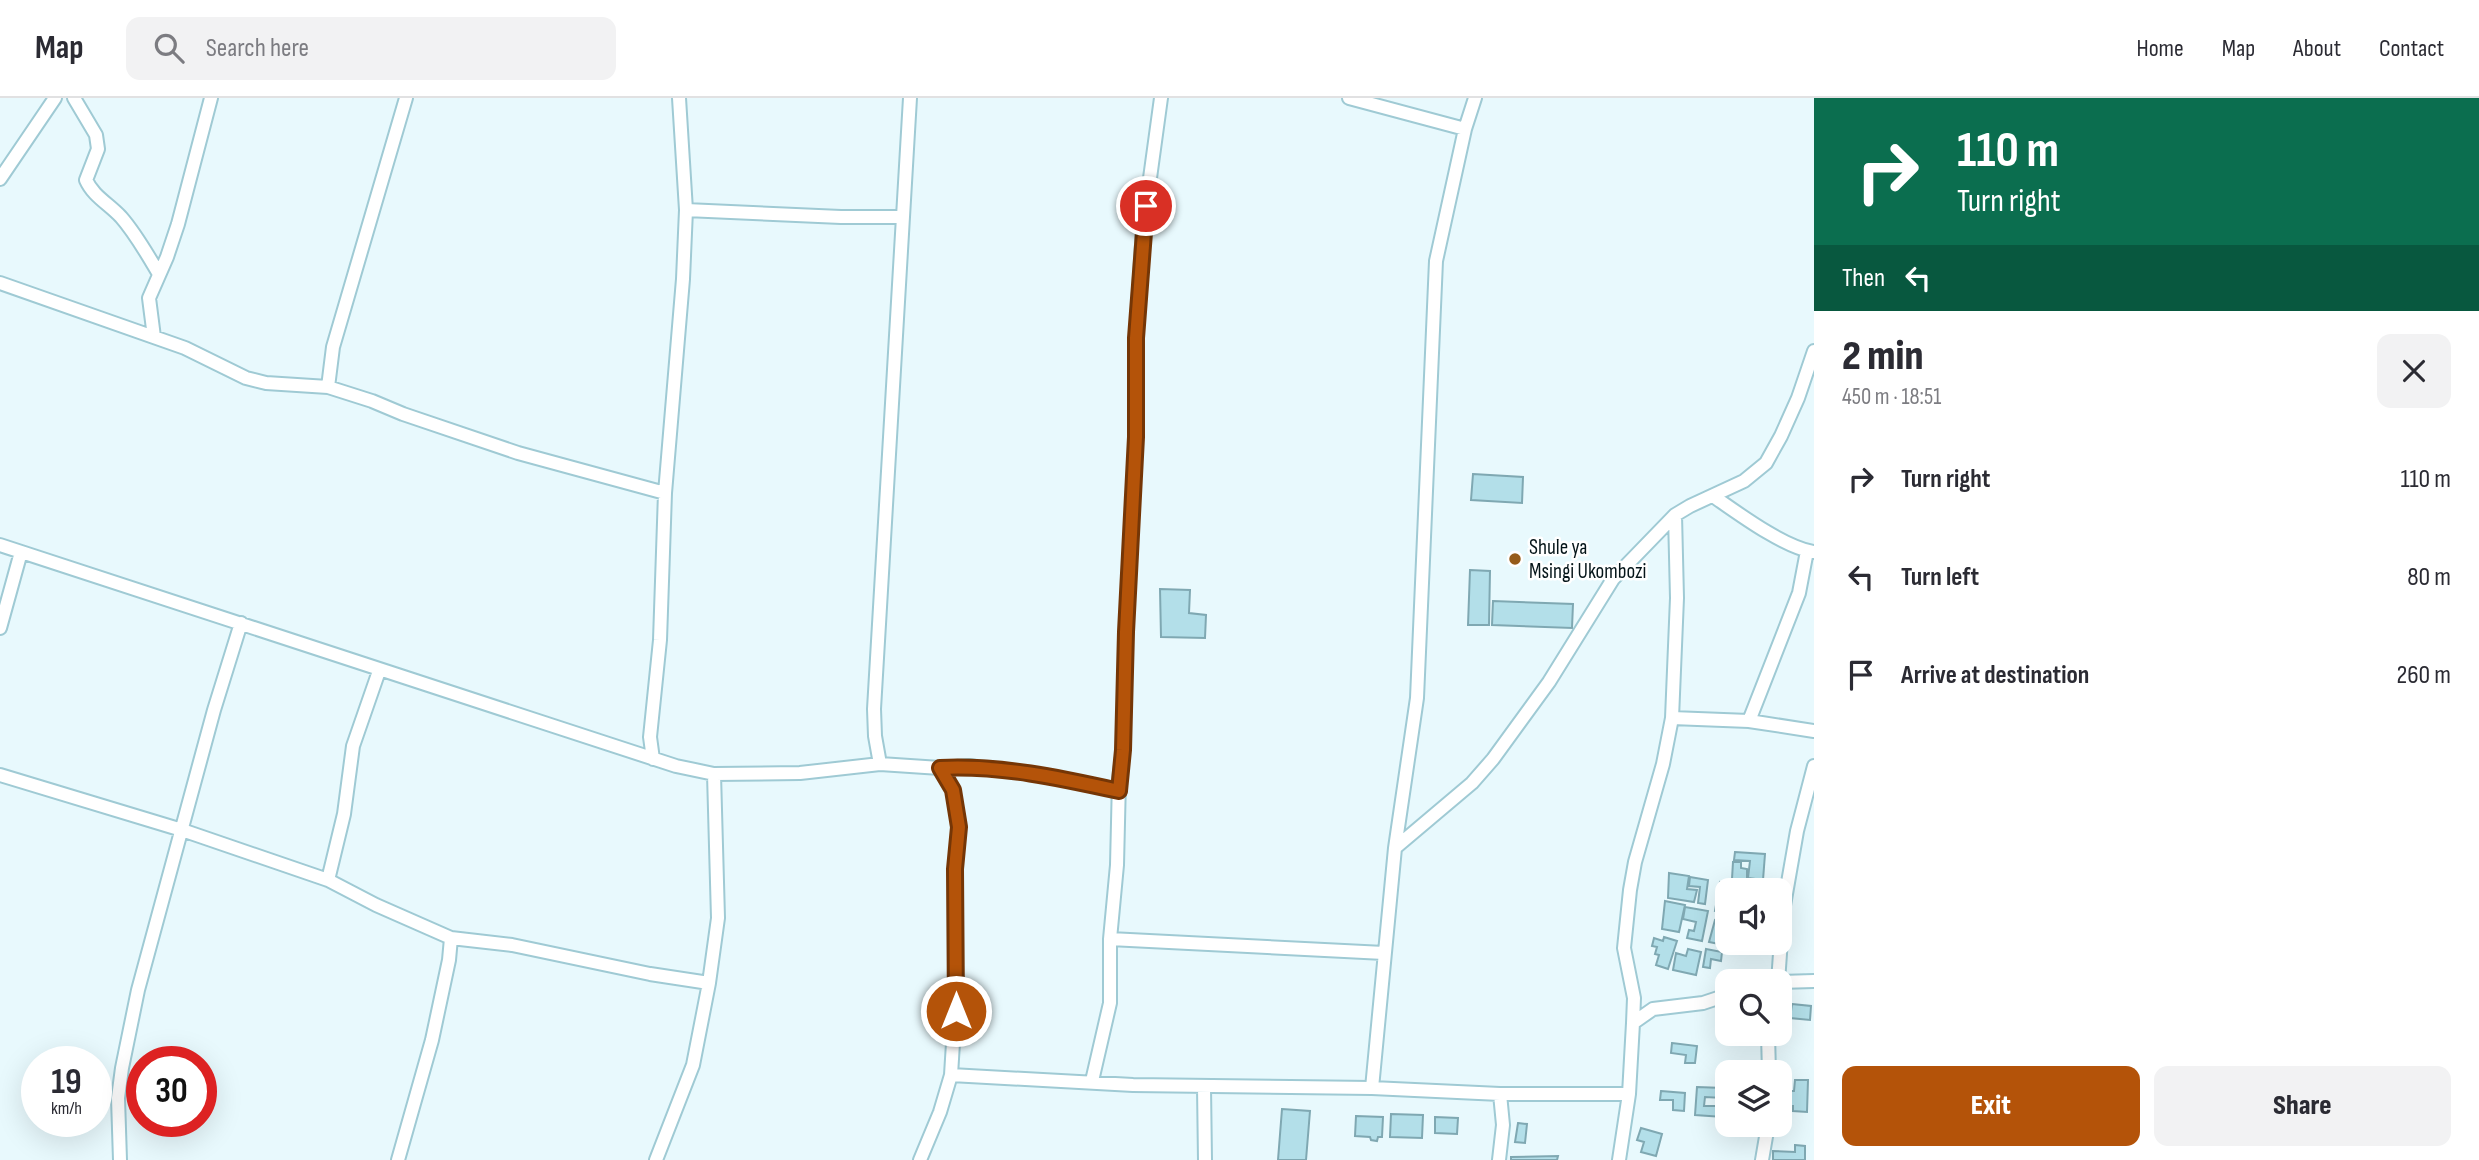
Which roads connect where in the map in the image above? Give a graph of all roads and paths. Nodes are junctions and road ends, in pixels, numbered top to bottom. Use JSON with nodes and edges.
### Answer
{"nodes":[{"id":1,"x":55,"y":98,"type":"edge"},
{"id":2,"x":74,"y":98,"type":"edge"},
{"id":3,"x":211,"y":98,"type":"edge"},
{"id":4,"x":406,"y":98,"type":"edge"},
{"id":5,"x":678,"y":98,"type":"edge"},
{"id":6,"x":910,"y":98,"type":"edge"},
{"id":7,"x":1161,"y":98,"type":"edge"},
{"id":8,"x":1349,"y":98,"type":"edge"},
{"id":9,"x":1475,"y":98,"type":"edge"},
{"id":10,"x":1465,"y":129,"type":"junction"},
{"id":11,"x":0,"y":178,"type":"edge"},
{"id":12,"x":686,"y":210,"type":"junction"},
{"id":13,"x":903,"y":217,"type":"junction"},
{"id":14,"x":159,"y":274,"type":"junction"},
{"id":15,"x":0,"y":283,"type":"edge"},
{"id":16,"x":154,"y":337,"type":"junction"},
{"id":17,"x":1814,"y":351,"type":"edge"},
{"id":18,"x":328,"y":387,"type":"junction"},
{"id":19,"x":666,"y":493,"type":"junction"},
{"id":20,"x":1713,"y":496,"type":"junction"},
{"id":21,"x":1675,"y":515,"type":"junction"},
{"id":22,"x":0,"y":545,"type":"edge"},
{"id":23,"x":1811,"y":551,"type":"edge"},
{"id":24,"x":21,"y":552,"type":"junction"},
{"id":25,"x":241,"y":623,"type":"junction"},
{"id":26,"x":0,"y":628,"type":"edge"},
{"id":27,"x":379,"y":671,"type":"junction"},
{"id":28,"x":1672,"y":718,"type":"junction"},
{"id":29,"x":1749,"y":721,"type":"junction"},
{"id":30,"x":1814,"y":732,"type":"edge"},
{"id":31,"x":653,"y":759,"type":"junction"},
{"id":32,"x":880,"y":764,"type":"junction"},
{"id":33,"x":1814,"y":766,"type":"edge"},
{"id":34,"x":940,"y":768,"type":"junction"},
{"id":35,"x":714,"y":774,"type":"junction"},
{"id":36,"x":0,"y":775,"type":"edge"},
{"id":37,"x":1119,"y":791,"type":"junction"},
{"id":38,"x":182,"y":831,"type":"junction"},
{"id":39,"x":1395,"y":848,"type":"junction"},
{"id":40,"x":328,"y":880,"type":"junction"},
{"id":41,"x":451,"y":938,"type":"junction"},
{"id":42,"x":1110,"y":939,"type":"junction"},
{"id":43,"x":1384,"y":953,"type":"junction"},
{"id":44,"x":1780,"y":969,"type":"edge"},
{"id":45,"x":1814,"y":981,"type":"edge"},
{"id":46,"x":1792,"y":982,"type":"edge"},
{"id":47,"x":709,"y":984,"type":"junction"},
{"id":48,"x":1715,"y":999,"type":"edge"},
{"id":49,"x":1633,"y":1023,"type":"junction"},
{"id":50,"x":951,"y":1075,"type":"junction"},
{"id":51,"x":1093,"y":1081,"type":"junction"},
{"id":52,"x":1204,"y":1087,"type":"junction"},
{"id":53,"x":1372,"y":1088,"type":"junction"},
{"id":54,"x":1500,"y":1094,"type":"junction"},
{"id":55,"x":1629,"y":1094,"type":"junction"},
{"id":56,"x":1766,"y":1137,"type":"edge"},
{"id":57,"x":120,"y":1160,"type":"edge"},
{"id":58,"x":398,"y":1160,"type":"edge"},
{"id":59,"x":656,"y":1160,"type":"edge"},
{"id":60,"x":920,"y":1160,"type":"edge"},
{"id":61,"x":1205,"y":1160,"type":"edge"},
{"id":62,"x":1499,"y":1160,"type":"edge"},
{"id":63,"x":1619,"y":1160,"type":"edge"},
{"id":64,"x":1762,"y":1160,"type":"edge"}],
"edges":[{"from":1,"to":11,"type":"street"},
{"from":2,"to":14,"type":"street"},
{"from":3,"to":14,"type":"street"},
{"from":4,"to":18,"type":"street"},
{"from":5,"to":12,"type":"street"},
{"from":6,"to":13,"type":"street"},
{"from":7,"to":37,"type":"street"},
{"from":8,"to":10,"type":"street"},
{"from":9,"to":10,"type":"street"},
{"from":10,"to":39,"type":"street"},
{"from":12,"to":13,"type":"street"},
{"from":12,"to":19,"type":"street"},
{"from":13,"to":32,"type":"street"},
{"from":14,"to":16,"type":"street"},
{"from":15,"to":16,"type":"street"},
{"from":16,"to":18,"type":"street"},
{"from":17,"to":20,"type":"street"},
{"from":18,"to":19,"type":"street"},
{"from":19,"to":31,"type":"street"},
{"from":20,"to":21,"type":"street"},
{"from":20,"to":23,"type":"street"},
{"from":21,"to":28,"type":"street"},
{"from":21,"to":39,"type":"street"},
{"from":22,"to":24,"type":"street"},
{"from":23,"to":29,"type":"street"},
{"from":24,"to":25,"type":"street"},
{"from":24,"to":26,"type":"street"},
{"from":25,"to":27,"type":"street"},
{"from":25,"to":38,"type":"street"},
{"from":27,"to":31,"type":"street"},
{"from":27,"to":40,"type":"street"},
{"from":28,"to":29,"type":"street"},
{"from":28,"to":49,"type":"street"},
{"from":29,"to":30,"type":"street"},
{"from":31,"to":35,"type":"street"},
{"from":32,"to":34,"type":"street"},
{"from":32,"to":35,"type":"street"},
{"from":33,"to":44,"type":"street"},
{"from":34,"to":37,"type":"street"},
{"from":34,"to":50,"type":"street"},
{"from":35,"to":47,"type":"street"},
{"from":36,"to":38,"type":"street"},
{"from":37,"to":42,"type":"street"},
{"from":38,"to":40,"type":"street"},
{"from":38,"to":57,"type":"street"},
{"from":39,"to":43,"type":"street"},
{"from":40,"to":41,"type":"street"},
{"from":41,"to":47,"type":"street"},
{"from":41,"to":58,"type":"street"},
{"from":42,"to":43,"type":"street"},
{"from":42,"to":51,"type":"street"},
{"from":43,"to":53,"type":"street"},
{"from":45,"to":46,"type":"street"},
{"from":47,"to":59,"type":"street"},
{"from":48,"to":49,"type":"street"},
{"from":49,"to":55,"type":"street"},
{"from":50,"to":51,"type":"street"},
{"from":50,"to":60,"type":"street"},
{"from":51,"to":52,"type":"street"},
{"from":52,"to":53,"type":"street"},
{"from":52,"to":61,"type":"street"},
{"from":53,"to":54,"type":"street"},
{"from":54,"to":55,"type":"street"},
{"from":54,"to":62,"type":"street"},
{"from":55,"to":63,"type":"street"},
{"from":56,"to":64,"type":"street"}]}
